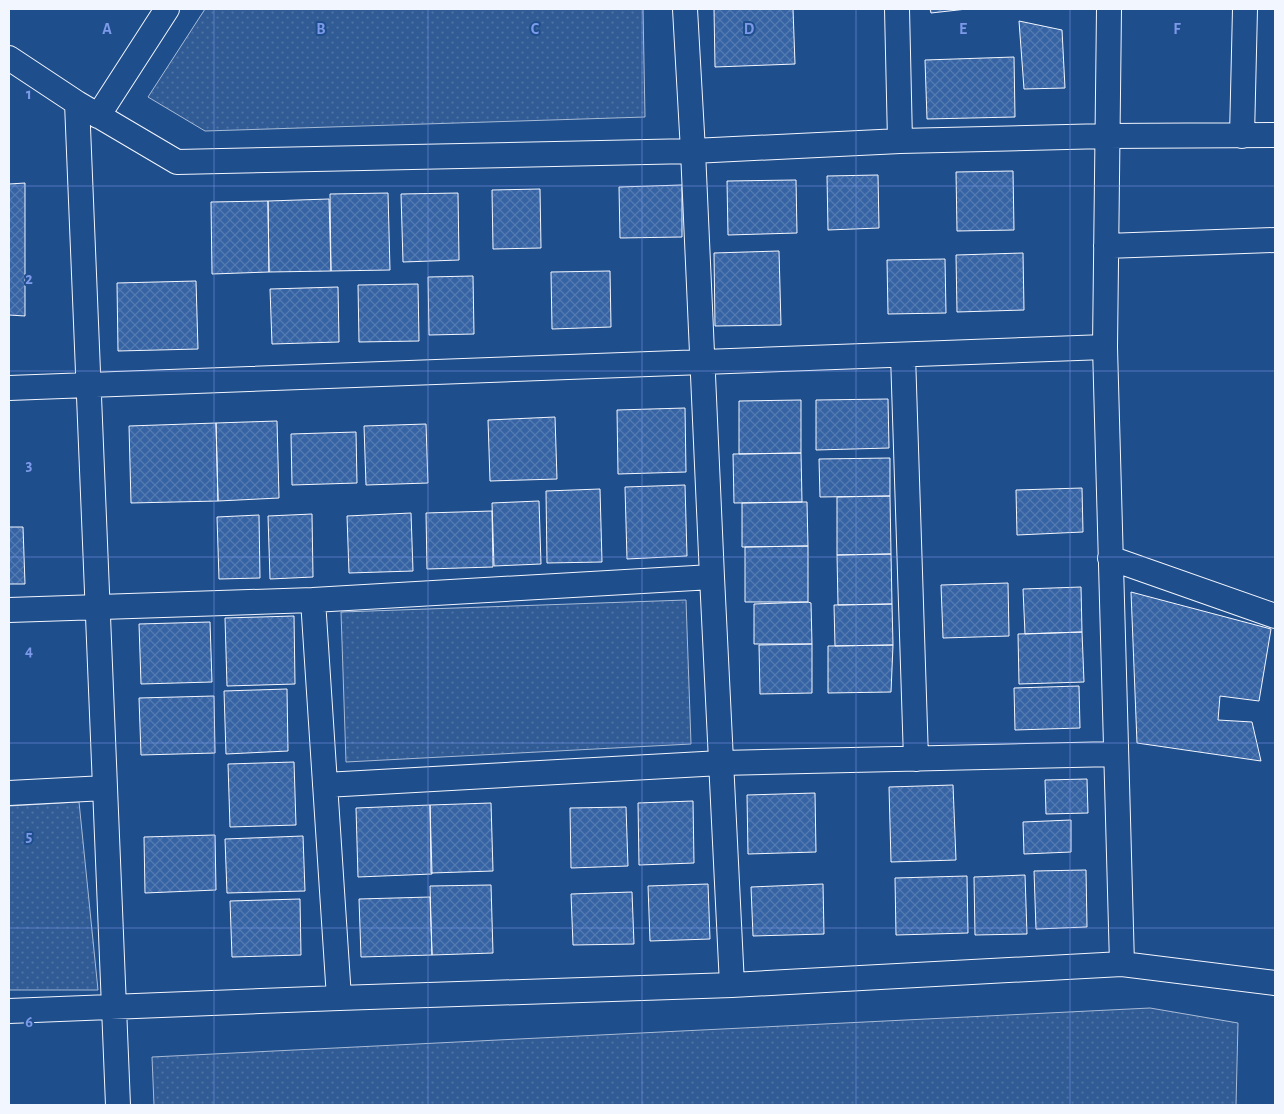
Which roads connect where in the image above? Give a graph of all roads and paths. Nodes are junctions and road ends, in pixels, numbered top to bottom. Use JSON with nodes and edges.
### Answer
{"nodes":[{"id":1,"x":167,"y":9,"type":"edge"},
{"id":2,"x":685,"y":9,"type":"edge"},
{"id":3,"x":897,"y":9,"type":"edge"},
{"id":4,"x":1108,"y":9,"type":"edge"},
{"id":5,"x":1245,"y":9,"type":"edge"},
{"id":6,"x":9,"y":58,"type":"edge"},
{"id":7,"x":77,"y":103,"type":"junction"},
{"id":8,"x":98,"y":116,"type":"junction"},
{"id":9,"x":1275,"y":135,"type":"edge"},
{"id":10,"x":1107,"y":136,"type":"junction"},
{"id":11,"x":1242,"y":136,"type":"junction"},
{"id":12,"x":900,"y":141,"type":"junction"},
{"id":13,"x":693,"y":151,"type":"junction"},
{"id":14,"x":1275,"y":240,"type":"edge"},
{"id":15,"x":1106,"y":246,"type":"junction"},
{"id":16,"x":1105,"y":347,"type":"junction"},
{"id":17,"x":903,"y":354,"type":"junction"},
{"id":18,"x":703,"y":362,"type":"junction"},
{"id":19,"x":88,"y":385,"type":"junction"},
{"id":20,"x":9,"y":388,"type":"edge"},
{"id":21,"x":1110,"y":558,"type":"junction"},
{"id":22,"x":712,"y":577,"type":"junction"},
{"id":23,"x":313,"y":600,"type":"junction"},
{"id":24,"x":98,"y":606,"type":"junction"},
{"id":25,"x":9,"y":610,"type":"edge"},
{"id":26,"x":1275,"y":616,"type":"edge"},
{"id":27,"x":1116,"y":754,"type":"junction"},
{"id":28,"x":916,"y":759,"type":"junction"},
{"id":29,"x":721,"y":763,"type":"junction"},
{"id":30,"x":325,"y":785,"type":"junction"},
{"id":31,"x":105,"y":788,"type":"junction"},
{"id":32,"x":9,"y":793,"type":"edge"},
{"id":33,"x":1122,"y":964,"type":"junction"},
{"id":34,"x":1275,"y":983,"type":"edge"},
{"id":35,"x":732,"y":985,"type":"junction"},
{"id":36,"x":339,"y":998,"type":"junction"},
{"id":37,"x":114,"y":1007,"type":"junction"},
{"id":38,"x":9,"y":1011,"type":"edge"},
{"id":39,"x":118,"y":1105,"type":"edge"}],
"edges":[{"from":1,"to":8,"type":"street"},
{"from":2,"to":13,"type":"street"},
{"from":3,"to":12,"type":"street"},
{"from":4,"to":10,"type":"street"},
{"from":5,"to":11,"type":"street"},
{"from":6,"to":7,"type":"street"},
{"from":7,"to":8,"type":"street"},
{"from":7,"to":19,"type":"street"},
{"from":8,"to":13,"type":"street"},
{"from":9,"to":11,"type":"street"},
{"from":10,"to":11,"type":"street"},
{"from":10,"to":12,"type":"street"},
{"from":10,"to":15,"type":"street"},
{"from":12,"to":13,"type":"street"},
{"from":13,"to":18,"type":"street"},
{"from":14,"to":15,"type":"street"},
{"from":15,"to":16,"type":"street"},
{"from":16,"to":17,"type":"street"},
{"from":16,"to":21,"type":"street"},
{"from":17,"to":18,"type":"street"},
{"from":17,"to":28,"type":"street"},
{"from":18,"to":19,"type":"street"},
{"from":18,"to":22,"type":"street"},
{"from":19,"to":20,"type":"street"},
{"from":19,"to":24,"type":"street"},
{"from":21,"to":26,"type":"street"},
{"from":21,"to":27,"type":"street"},
{"from":22,"to":23,"type":"street"},
{"from":22,"to":29,"type":"street"},
{"from":23,"to":24,"type":"street"},
{"from":23,"to":30,"type":"street"},
{"from":24,"to":25,"type":"street"},
{"from":24,"to":31,"type":"street"},
{"from":27,"to":28,"type":"street"},
{"from":27,"to":33,"type":"street"},
{"from":28,"to":29,"type":"street"},
{"from":29,"to":30,"type":"street"},
{"from":29,"to":35,"type":"street"},
{"from":30,"to":36,"type":"street"},
{"from":31,"to":32,"type":"street"},
{"from":31,"to":37,"type":"street"},
{"from":33,"to":34,"type":"street"},
{"from":33,"to":35,"type":"street"},
{"from":35,"to":36,"type":"street"},
{"from":36,"to":37,"type":"street"},
{"from":37,"to":38,"type":"street"},
{"from":37,"to":39,"type":"street"}]}
